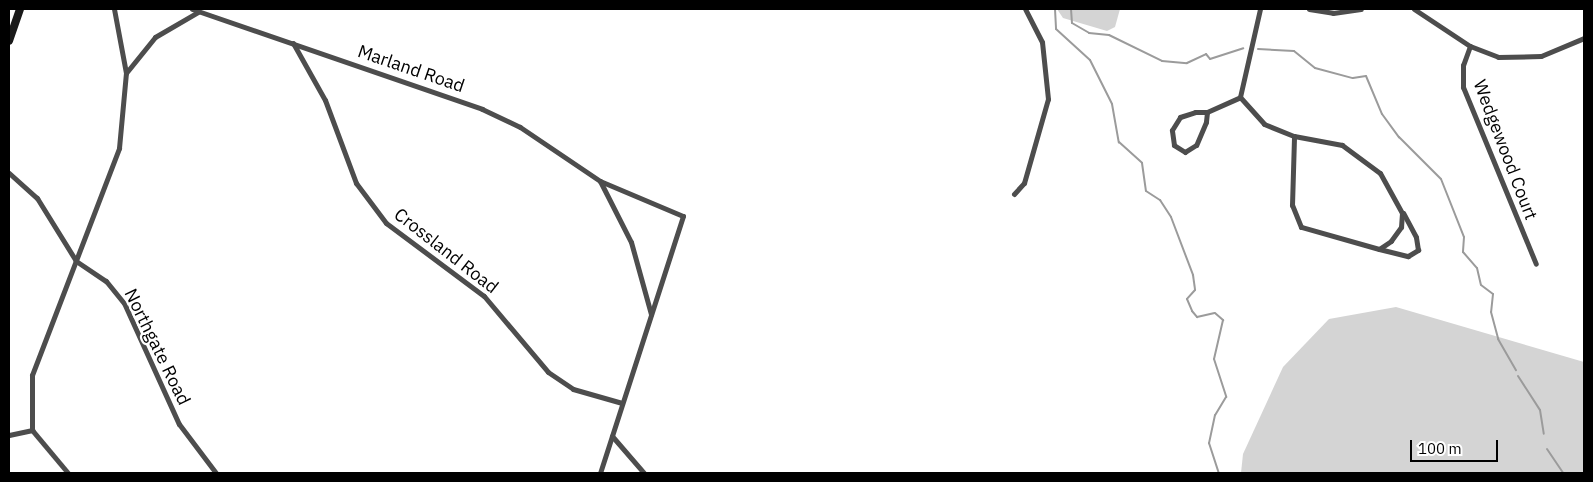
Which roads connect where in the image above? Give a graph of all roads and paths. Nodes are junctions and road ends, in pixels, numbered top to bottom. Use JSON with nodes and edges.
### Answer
{"nodes":[{"id":1,"x":20,"y":9,"type":"edge"},
{"id":2,"x":114,"y":9,"type":"edge"},
{"id":3,"x":192,"y":9,"type":"edge"},
{"id":4,"x":1025,"y":9,"type":"edge"},
{"id":5,"x":1260,"y":9,"type":"edge"},
{"id":6,"x":1309,"y":9,"type":"edge"},
{"id":7,"x":1361,"y":9,"type":"edge"},
{"id":8,"x":1414,"y":9,"type":"edge"},
{"id":9,"x":198,"y":12,"type":"junction"},
{"id":10,"x":1584,"y":38,"type":"edge"},
{"id":11,"x":9,"y":42,"type":"edge"},
{"id":12,"x":292,"y":42,"type":"junction"},
{"id":13,"x":1470,"y":46,"type":"junction"},
{"id":14,"x":126,"y":73,"type":"junction"},
{"id":15,"x":1240,"y":98,"type":"junction"},
{"id":16,"x":1207,"y":112,"type":"junction"},
{"id":17,"x":1294,"y":136,"type":"junction"},
{"id":18,"x":9,"y":173,"type":"edge"},
{"id":19,"x":600,"y":181,"type":"junction"},
{"id":20,"x":1014,"y":194,"type":"dead end"},
{"id":21,"x":1402,"y":213,"type":"junction"},
{"id":22,"x":1379,"y":248,"type":"junction"},
{"id":23,"x":76,"y":261,"type":"junction"},
{"id":24,"x":1536,"y":264,"type":"dead end"},
{"id":25,"x":651,"y":314,"type":"junction"},
{"id":26,"x":622,"y":403,"type":"junction"},
{"id":27,"x":32,"y":430,"type":"junction"},
{"id":28,"x":9,"y":435,"type":"edge"},
{"id":29,"x":612,"y":436,"type":"junction"},
{"id":30,"x":68,"y":473,"type":"edge"},
{"id":31,"x":216,"y":473,"type":"edge"},
{"id":32,"x":600,"y":473,"type":"edge"},
{"id":33,"x":644,"y":473,"type":"edge"}],
"edges":[{"from":1,"to":11,"type":"street"},
{"from":2,"to":14,"type":"street"},
{"from":3,"to":9,"type":"street","name":"Marland Road"},
{"from":4,"to":20,"type":"street"},
{"from":5,"to":15,"type":"street"},
{"from":6,"to":7,"type":"street"},
{"from":8,"to":13,"type":"street"},
{"from":9,"to":12,"type":"street","name":"Marland Road"},
{"from":9,"to":14,"type":"street"},
{"from":10,"to":13,"type":"street"},
{"from":12,"to":19,"type":"street","name":"Marland Road"},
{"from":12,"to":26,"type":"street","name":"Crossland Road"},
{"from":13,"to":24,"type":"street","name":"Wedgewood Court"},
{"from":14,"to":23,"type":"street"},
{"from":15,"to":16,"type":"street"},
{"from":15,"to":17,"type":"street"},
{"from":16,"to":16,"type":"street"},
{"from":17,"to":21,"type":"street"},
{"from":17,"to":22,"type":"street"},
{"from":18,"to":23,"type":"street","name":"Northgate Road"},
{"from":19,"to":25,"type":"street"},
{"from":19,"to":25,"type":"street","name":"Marland Road"},
{"from":21,"to":22,"type":"street"},
{"from":21,"to":22,"type":"street"},
{"from":23,"to":27,"type":"street"},
{"from":23,"to":31,"type":"street","name":"Northgate Road"},
{"from":25,"to":26,"type":"street","name":"Marland Road"},
{"from":26,"to":29,"type":"street","name":"Marland Road"},
{"from":27,"to":28,"type":"street"},
{"from":27,"to":30,"type":"street"},
{"from":29,"to":32,"type":"street","name":"Marland Road"},
{"from":29,"to":33,"type":"street"}]}
